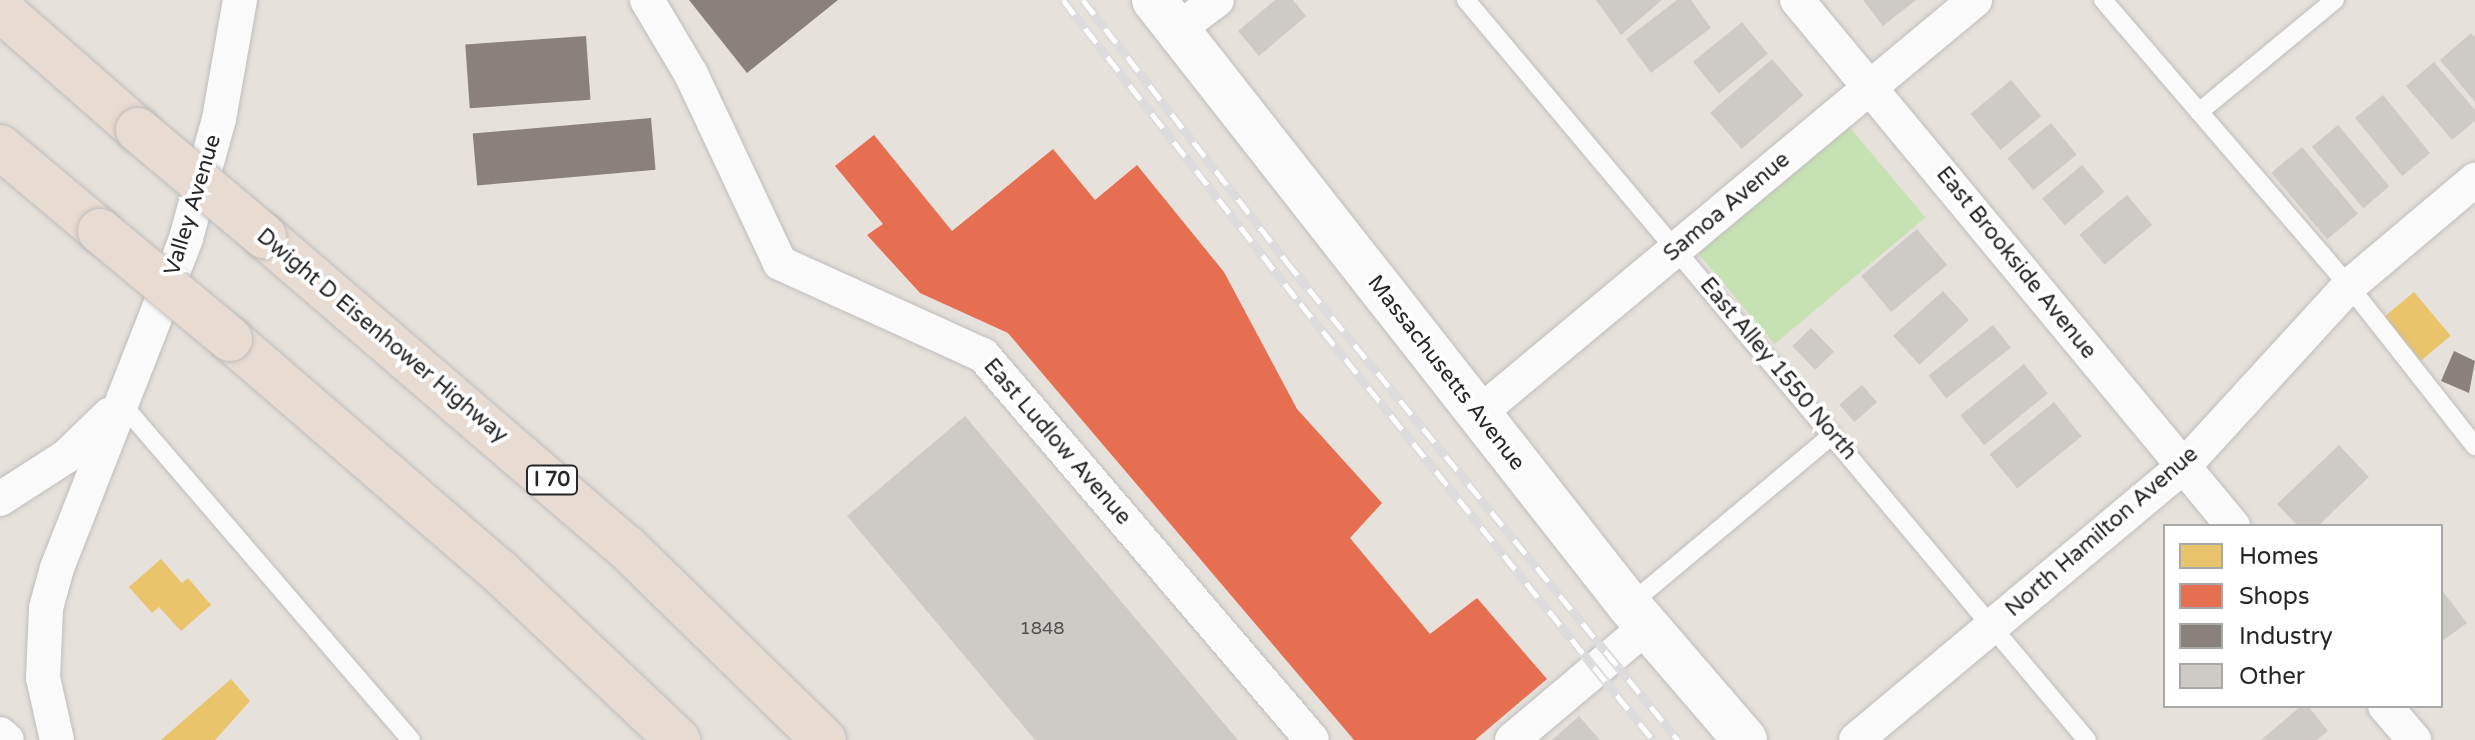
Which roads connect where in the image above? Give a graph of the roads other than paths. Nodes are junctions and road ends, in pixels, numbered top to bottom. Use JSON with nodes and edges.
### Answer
{"nodes":[{"id":1,"x":240,"y":0,"type":"edge"},
{"id":2,"x":647,"y":0,"type":"edge"},
{"id":3,"x":1217,"y":0,"type":"edge"},
{"id":4,"x":1466,"y":0,"type":"edge"},
{"id":5,"x":1797,"y":0,"type":"edge"},
{"id":6,"x":1975,"y":0,"type":"edge"},
{"id":7,"x":2103,"y":0,"type":"edge"},
{"id":8,"x":2335,"y":0,"type":"edge"},
{"id":9,"x":0,"y":9,"type":"edge"},
{"id":10,"x":1166,"y":15,"type":"edge"},
{"id":11,"x":1871,"y":87,"type":"junction"},
{"id":12,"x":2199,"y":112,"type":"junction"},
{"id":13,"x":0,"y":147,"type":"edge"},
{"id":14,"x":2475,"y":180,"type":"edge"},
{"id":15,"x":1676,"y":249,"type":"junction"},
{"id":16,"x":2349,"y":286,"type":"junction"},
{"id":17,"x":121,"y":403,"type":"junction"},
{"id":18,"x":1478,"y":414,"type":"junction"},
{"id":19,"x":1832,"y":435,"type":"junction"},
{"id":20,"x":2475,"y":446,"type":"edge"},
{"id":21,"x":2183,"y":467,"type":"junction"},
{"id":22,"x":0,"y":499,"type":"edge"},
{"id":23,"x":2231,"y":524,"type":"edge"},
{"id":24,"x":1638,"y":616,"type":"junction"},
{"id":25,"x":1992,"y":627,"type":"junction"},
{"id":26,"x":2387,"y":708,"type":"edge"},
{"id":27,"x":0,"y":734,"type":"edge"},
{"id":28,"x":7,"y":740,"type":"edge"},
{"id":29,"x":57,"y":740,"type":"edge"},
{"id":30,"x":411,"y":740,"type":"edge"},
{"id":31,"x":678,"y":740,"type":"edge"},
{"id":32,"x":824,"y":740,"type":"edge"},
{"id":33,"x":1312,"y":740,"type":"edge"},
{"id":34,"x":1512,"y":740,"type":"edge"},
{"id":35,"x":1745,"y":740,"type":"edge"},
{"id":36,"x":1856,"y":740,"type":"edge"},
{"id":37,"x":2087,"y":740,"type":"edge"},
{"id":38,"x":2414,"y":740,"type":"edge"}],
"edges":[{"from":1,"to":17,"type":"street","name":"Valley Avenue"},
{"from":2,"to":33,"type":"street","name":"East Ludlow Avenue"},
{"from":3,"to":10,"type":"street"},
{"from":4,"to":15,"type":"lane","name":"East Alley 1550 North"},
{"from":5,"to":11,"type":"street","name":"East Brookside Avenue"},
{"from":6,"to":11,"type":"street","name":"Samoa Avenue"},
{"from":7,"to":12,"type":"lane"},
{"from":8,"to":12,"type":"lane"},
{"from":9,"to":32,"type":"highway","name":"Dwight D Eisenhower Highway","number":"I 70","bridge":true},
{"from":10,"to":18,"type":"street","name":"Massachusetts Avenue"},
{"from":11,"to":15,"type":"street","name":"Samoa Avenue"},
{"from":11,"to":21,"type":"street","name":"East Brookside Avenue"},
{"from":12,"to":16,"type":"lane"},
{"from":13,"to":31,"type":"highway","bridge":true},
{"from":14,"to":16,"type":"street","name":"North Hamilton Avenue"},
{"from":15,"to":18,"type":"street","name":"Samoa Avenue"},
{"from":15,"to":19,"type":"lane","name":"East Alley 1550 North"},
{"from":16,"to":20,"type":"lane"},
{"from":16,"to":21,"type":"street","name":"North Hamilton Avenue"},
{"from":17,"to":22,"type":"street","name":"Valley Avenue"},
{"from":17,"to":29,"type":"street","name":"Valley Avenue"},
{"from":17,"to":30,"type":"lane"},
{"from":18,"to":24,"type":"street","name":"Massachusetts Avenue"},
{"from":19,"to":24,"type":"lane"},
{"from":19,"to":25,"type":"lane","name":"East Alley 1550 North"},
{"from":21,"to":23,"type":"street","name":"East Brookside Avenue"},
{"from":21,"to":25,"type":"street","name":"North Hamilton Avenue"},
{"from":24,"to":34,"type":"street"},
{"from":24,"to":35,"type":"street","name":"Massachusetts Avenue"},
{"from":25,"to":36,"type":"street","name":"North Hamilton Avenue"},
{"from":25,"to":37,"type":"lane","name":"East Alley 1550 North"},
{"from":26,"to":38,"type":"street"},
{"from":27,"to":28,"type":"street"}]}
